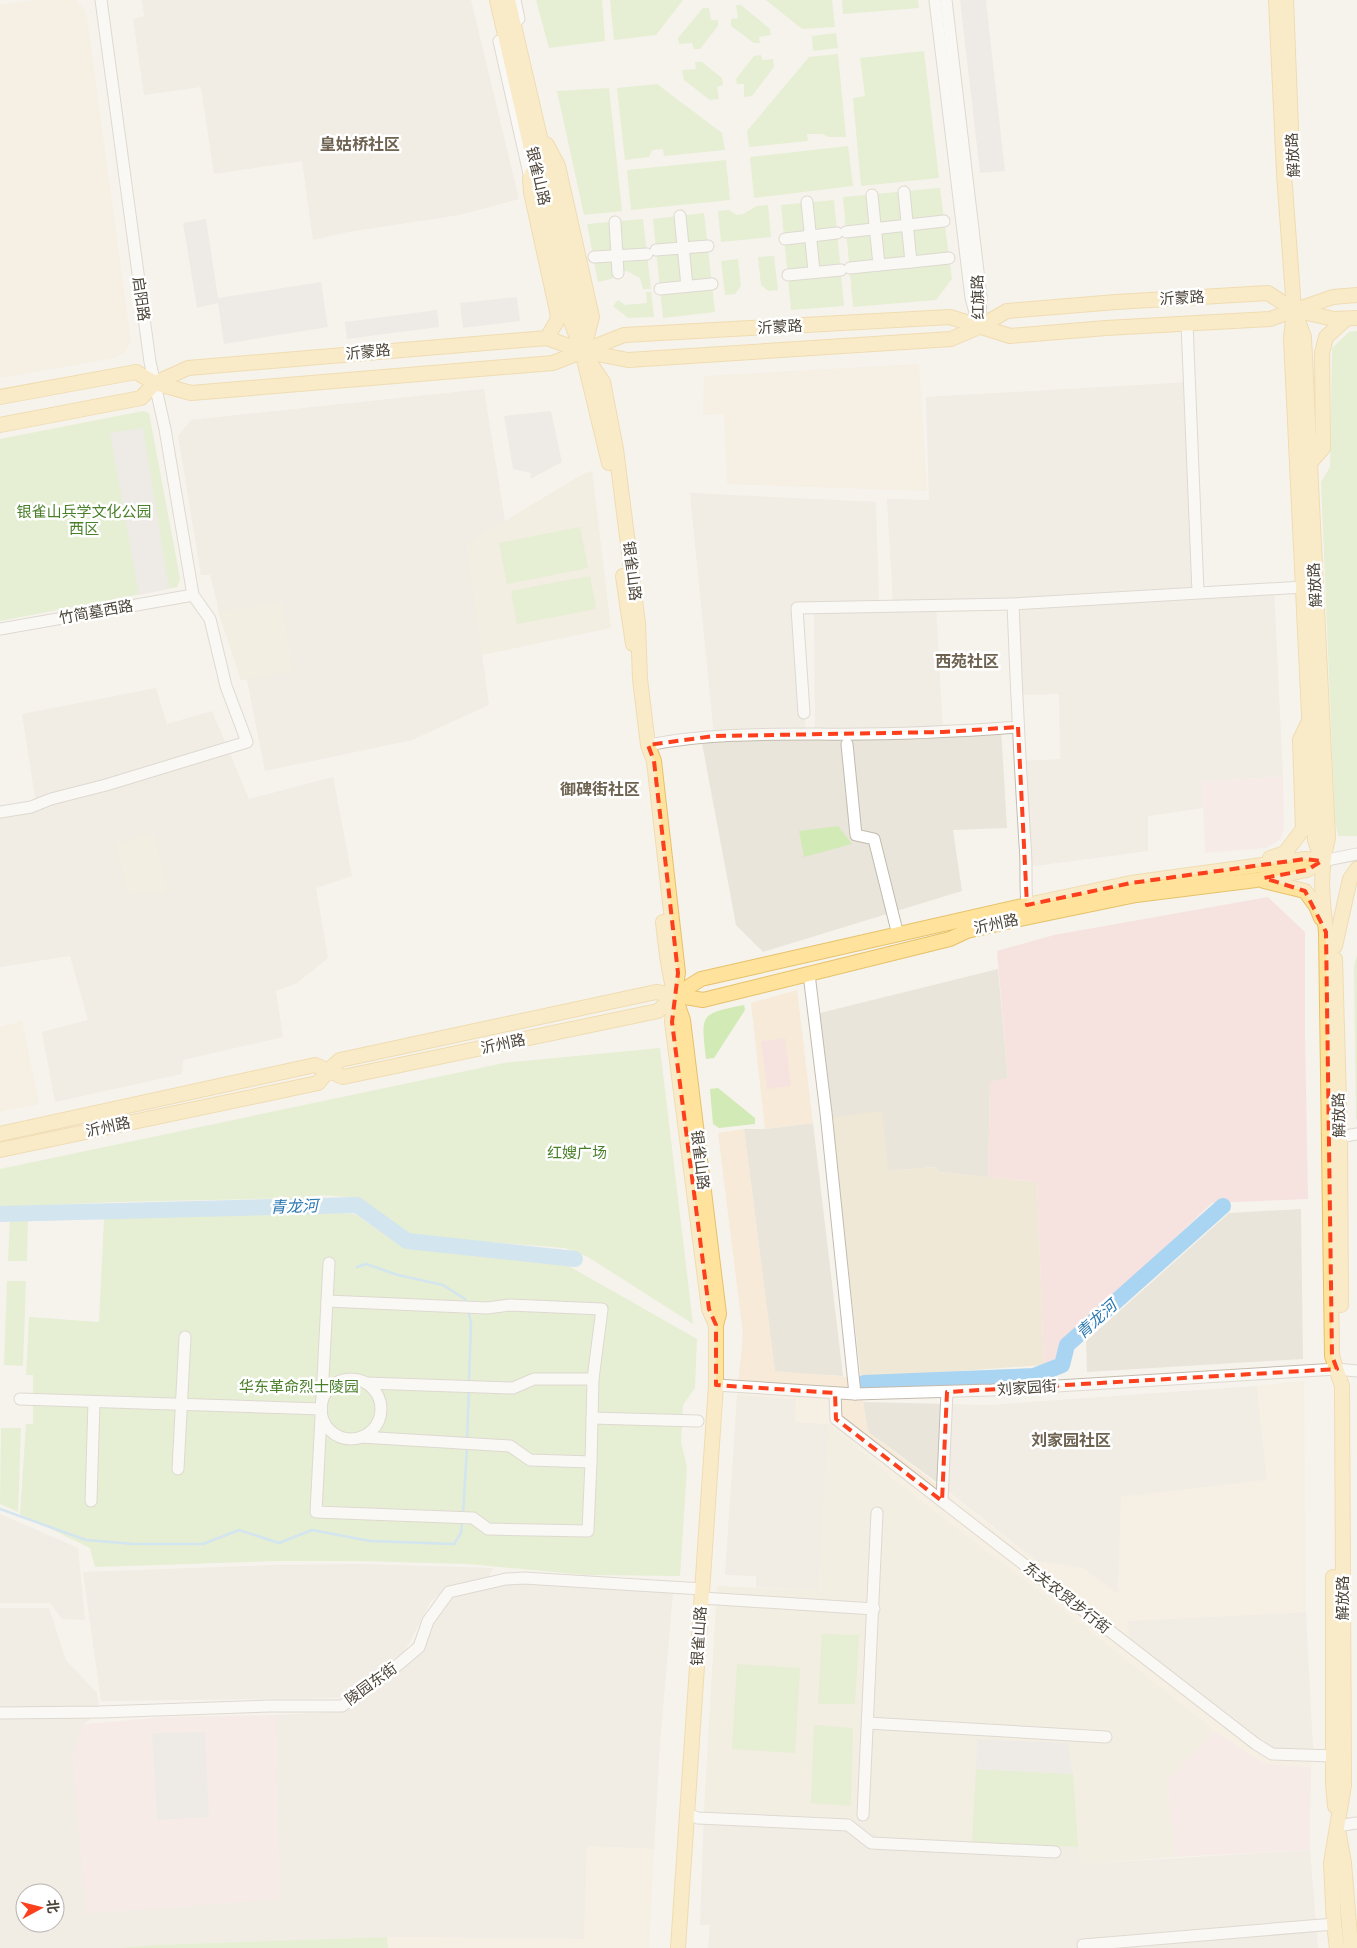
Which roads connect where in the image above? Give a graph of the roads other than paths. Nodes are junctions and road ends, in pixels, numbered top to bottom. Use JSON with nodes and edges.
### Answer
{"nodes":[{"id":1,"x":101,"y":0,"type":"edge"},
{"id":2,"x":490,"y":0,"type":"edge"},
{"id":3,"x":497,"y":0,"type":"edge"},
{"id":4,"x":508,"y":0,"type":"edge"},
{"id":5,"x":515,"y":0,"type":"edge"},
{"id":6,"x":935,"y":0,"type":"edge"},
{"id":7,"x":946,"y":0,"type":"edge"},
{"id":8,"x":1276,"y":0,"type":"edge"},
{"id":9,"x":1286,"y":0,"type":"edge"},
{"id":10,"x":536,"y":124,"type":"junction"},
{"id":11,"x":558,"y":166,"type":"junction"},
{"id":12,"x":533,"y":172,"type":"junction"},
{"id":13,"x":904,"y":192,"type":"dead end"},
{"id":14,"x":872,"y":195,"type":"dead end"},
{"id":15,"x":807,"y":202,"type":"dead end"},
{"id":16,"x":680,"y":216,"type":"dead end"},
{"id":17,"x":944,"y":221,"type":"dead end"},
{"id":18,"x":614,"y":222,"type":"dead end"},
{"id":19,"x":907,"y":226,"type":"junction"},
{"id":20,"x":875,"y":229,"type":"junction"},
{"id":21,"x":810,"y":236,"type":"junction"},
{"id":22,"x":785,"y":239,"type":"dead end"},
{"id":23,"x":708,"y":246,"type":"dead end"},
{"id":24,"x":684,"y":248,"type":"junction"},
{"id":25,"x":618,"y":256,"type":"junction"},
{"id":26,"x":594,"y":257,"type":"dead end"},
{"id":27,"x":949,"y":258,"type":"dead end"},
{"id":28,"x":911,"y":262,"type":"junction"},
{"id":29,"x":879,"y":265,"type":"junction"},
{"id":30,"x":814,"y":271,"type":"junction"},
{"id":31,"x":618,"y":273,"type":"dead end"},
{"id":32,"x":788,"y":275,"type":"dead end"},
{"id":33,"x":712,"y":284,"type":"dead end"},
{"id":34,"x":687,"y":286,"type":"junction"},
{"id":35,"x":660,"y":288,"type":"dead end"},
{"id":36,"x":1357,"y":295,"type":"edge"},
{"id":37,"x":1294,"y":310,"type":"junction"},
{"id":38,"x":1352,"y":318,"type":"edge"},
{"id":39,"x":1187,"y":323,"type":"junction"},
{"id":40,"x":979,"y":327,"type":"junction"},
{"id":41,"x":547,"y":338,"type":"junction"},
{"id":42,"x":582,"y":352,"type":"junction"},
{"id":43,"x":155,"y":383,"type":"junction"},
{"id":44,"x":0,"y":397,"type":"edge"},
{"id":45,"x":0,"y":425,"type":"edge"},
{"id":46,"x":1309,"y":464,"type":"junction"},
{"id":47,"x":1304,"y":587,"type":"junction"},
{"id":48,"x":1198,"y":592,"type":"junction"},
{"id":49,"x":192,"y":595,"type":"junction"},
{"id":50,"x":1013,"y":604,"type":"junction"},
{"id":51,"x":0,"y":629,"type":"edge"},
{"id":52,"x":804,"y":713,"type":"dead end"},
{"id":53,"x":1310,"y":718,"type":"junction"},
{"id":54,"x":1018,"y":727,"type":"junction"},
{"id":55,"x":847,"y":744,"type":"dead end"},
{"id":56,"x":648,"y":745,"type":"junction"},
{"id":57,"x":0,"y":812,"type":"edge"},
{"id":58,"x":1357,"y":854,"type":"edge"},
{"id":59,"x":1322,"y":861,"type":"junction"},
{"id":60,"x":1247,"y":866,"type":"junction"},
{"id":61,"x":1357,"y":869,"type":"edge"},
{"id":62,"x":1256,"y":880,"type":"junction"},
{"id":63,"x":1027,"y":905,"type":"junction"},
{"id":64,"x":1326,"y":932,"type":"junction"},
{"id":65,"x":898,"y":935,"type":"junction"},
{"id":66,"x":1335,"y":946,"type":"junction"},
{"id":67,"x":809,"y":974,"type":"junction"},
{"id":68,"x":674,"y":996,"type":"junction"},
{"id":69,"x":328,"y":1071,"type":"junction"},
{"id":70,"x":0,"y":1134,"type":"edge"},
{"id":71,"x":1357,"y":1134,"type":"edge"},
{"id":72,"x":1340,"y":1137,"type":"junction"},
{"id":73,"x":0,"y":1150,"type":"edge"},
{"id":74,"x":329,"y":1263,"type":"dead end"},
{"id":75,"x":327,"y":1302,"type":"junction"},
{"id":76,"x":185,"y":1337,"type":"dead end"},
{"id":77,"x":1337,"y":1369,"type":"junction"},
{"id":78,"x":1357,"y":1371,"type":"edge"},
{"id":79,"x":593,"y":1379,"type":"junction"},
{"id":80,"x":367,"y":1383,"type":"junction"},
{"id":81,"x":716,"y":1385,"type":"junction"},
{"id":82,"x":947,"y":1392,"type":"junction"},
{"id":83,"x":835,"y":1393,"type":"junction"},
{"id":84,"x":855,"y":1394,"type":"junction"},
{"id":85,"x":20,"y":1399,"type":"dead end"},
{"id":86,"x":94,"y":1402,"type":"junction"},
{"id":87,"x":181,"y":1405,"type":"junction"},
{"id":88,"x":321,"y":1409,"type":"junction"},
{"id":89,"x":592,"y":1418,"type":"junction"},
{"id":90,"x":698,"y":1421,"type":"dead end"},
{"id":91,"x":361,"y":1437,"type":"junction"},
{"id":92,"x":591,"y":1462,"type":"junction"},
{"id":93,"x":178,"y":1469,"type":"dead end"},
{"id":94,"x":91,"y":1501,"type":"dead end"},
{"id":95,"x":942,"y":1501,"type":"junction"},
{"id":96,"x":877,"y":1513,"type":"dead end"},
{"id":97,"x":702,"y":1594,"type":"junction"},
{"id":98,"x":874,"y":1609,"type":"junction"},
{"id":99,"x":0,"y":1713,"type":"edge"},
{"id":100,"x":868,"y":1723,"type":"junction"},
{"id":101,"x":1106,"y":1736,"type":"dead end"},
{"id":102,"x":1334,"y":1756,"type":"junction"},
{"id":103,"x":687,"y":1814,"type":"junction"},
{"id":104,"x":863,"y":1815,"type":"dead end"},
{"id":105,"x":1357,"y":1823,"type":"edge"},
{"id":106,"x":1337,"y":1826,"type":"junction"},
{"id":107,"x":1055,"y":1852,"type":"dead end"},
{"id":108,"x":1334,"y":1924,"type":"junction"},
{"id":109,"x":1083,"y":1945,"type":"dead end"},
{"id":110,"x":678,"y":1948,"type":"edge"},
{"id":111,"x":1337,"y":1948,"type":"edge"},
{"id":112,"x":1351,"y":1948,"type":"edge"}],
"edges":[{"from":1,"to":43,"type":"street","name":"启阳路"},
{"from":2,"to":12,"type":"street"},
{"from":3,"to":12,"type":"main road","name":"银雀山路"},
{"from":4,"to":10,"type":"main road","name":"银雀山路"},
{"from":5,"to":11,"type":"street"},
{"from":6,"to":40,"type":"street","name":"红旗路"},
{"from":7,"to":40,"type":"street","name":"红旗路"},
{"from":8,"to":37,"type":"main road","name":"解放路"},
{"from":9,"to":37,"type":"main road","name":"解放路"},
{"from":10,"to":11,"type":"main road"},
{"from":10,"to":42,"type":"main road","name":"银雀山路"},
{"from":11,"to":42,"type":"main road"},
{"from":12,"to":41,"type":"main road"},
{"from":12,"to":42,"type":"main road","name":"银雀山路"},
{"from":13,"to":19,"type":"street"},
{"from":14,"to":20,"type":"street"},
{"from":15,"to":21,"type":"street"},
{"from":16,"to":24,"type":"street"},
{"from":17,"to":19,"type":"street"},
{"from":18,"to":25,"type":"street"},
{"from":19,"to":20,"type":"street"},
{"from":19,"to":28,"type":"street"},
{"from":20,"to":21,"type":"street"},
{"from":20,"to":29,"type":"street"},
{"from":21,"to":22,"type":"street"},
{"from":21,"to":30,"type":"street"},
{"from":23,"to":24,"type":"street"},
{"from":24,"to":25,"type":"street"},
{"from":24,"to":34,"type":"street"},
{"from":25,"to":26,"type":"street"},
{"from":25,"to":31,"type":"street"},
{"from":27,"to":28,"type":"street"},
{"from":28,"to":29,"type":"street"},
{"from":29,"to":30,"type":"street"},
{"from":30,"to":32,"type":"street"},
{"from":33,"to":34,"type":"street"},
{"from":34,"to":35,"type":"street"},
{"from":36,"to":37,"type":"main road","name":"沂蒙路"},
{"from":37,"to":38,"type":"main road","name":"沂蒙路"},
{"from":37,"to":39,"type":"main road","name":"沂蒙路"},
{"from":37,"to":40,"type":"main road","name":"沂蒙路"},
{"from":37,"to":46,"type":"main road","name":"解放路"},
{"from":37,"to":47,"type":"main road","name":"解放路"},
{"from":38,"to":46,"type":"main road"},
{"from":39,"to":40,"type":"main road","name":"沂蒙路"},
{"from":39,"to":48,"type":"street"},
{"from":40,"to":42,"type":"main road","name":"沂蒙路"},
{"from":40,"to":42,"type":"main road","name":"沂蒙路"},
{"from":41,"to":42,"type":"main road","name":"沂蒙路"},
{"from":41,"to":43,"type":"main road","name":"沂蒙路"},
{"from":42,"to":43,"type":"main road","name":"沂蒙路"},
{"from":42,"to":56,"type":"main road","name":"银雀山路"},
{"from":43,"to":44,"type":"main road","name":"沂蒙路"},
{"from":43,"to":45,"type":"main road","name":"沂蒙路"},
{"from":43,"to":49,"type":"street","name":"启阳路"},
{"from":46,"to":59,"type":"main road","name":"解放路"},
{"from":47,"to":48,"type":"street"},
{"from":47,"to":53,"type":"main road","name":"解放路"},
{"from":48,"to":50,"type":"street"},
{"from":49,"to":51,"type":"street","name":"竹简墓西路"},
{"from":49,"to":57,"type":"street"},
{"from":50,"to":52,"type":"street"},
{"from":50,"to":54,"type":"street"},
{"from":53,"to":59,"type":"main road","name":"解放路"},
{"from":53,"to":60,"type":"main road"},
{"from":54,"to":56,"type":"street"},
{"from":54,"to":63,"type":"street"},
{"from":55,"to":65,"type":"street"},
{"from":56,"to":68,"type":"main road","name":"银雀山路"},
{"from":58,"to":59,"type":"street","name":"沂州路"},
{"from":59,"to":60,"type":"main road","name":"沂州路"},
{"from":59,"to":62,"type":"main road","name":"沂州路"},
{"from":59,"to":64,"type":"main road","name":"解放路"},
{"from":59,"to":66,"type":"main road","name":"解放路"},
{"from":60,"to":63,"type":"main road","name":"沂州路"},
{"from":61,"to":66,"type":"main road"},
{"from":62,"to":64,"type":"main road"},
{"from":62,"to":67,"type":"main road","name":"沂州路"},
{"from":63,"to":65,"type":"main road","name":"沂州路"},
{"from":64,"to":77,"type":"main road","name":"解放路"},
{"from":65,"to":68,"type":"main road","name":"沂州路"},
{"from":66,"to":72,"type":"main road","name":"解放路"},
{"from":67,"to":68,"type":"main road","name":"沂州路"},
{"from":67,"to":84,"type":"street"},
{"from":68,"to":69,"type":"main road","name":"沂州路"},
{"from":68,"to":69,"type":"main road","name":"沂州路"},
{"from":68,"to":81,"type":"main road","name":"银雀山路"},
{"from":69,"to":70,"type":"main road","name":"沂州路"},
{"from":69,"to":73,"type":"main road","name":"沂州路"},
{"from":71,"to":72,"type":"street"},
{"from":72,"to":77,"type":"main road","name":"解放路"},
{"from":74,"to":75,"type":"street"},
{"from":75,"to":79,"type":"street"},
{"from":75,"to":88,"type":"street"},
{"from":76,"to":87,"type":"street"},
{"from":77,"to":78,"type":"street","name":"刘家园街"},
{"from":77,"to":82,"type":"street","name":"刘家园街"},
{"from":77,"to":102,"type":"main road","name":"解放路"},
{"from":77,"to":106,"type":"main road","name":"解放路"},
{"from":79,"to":80,"type":"street"},
{"from":79,"to":89,"type":"street"},
{"from":80,"to":88,"type":"street"},
{"from":80,"to":91,"type":"street"},
{"from":81,"to":83,"type":"street","name":"刘家园街"},
{"from":81,"to":97,"type":"main road","name":"银雀山路"},
{"from":82,"to":84,"type":"street","name":"刘家园街"},
{"from":82,"to":95,"type":"street"},
{"from":83,"to":84,"type":"street","name":"刘家园街"},
{"from":83,"to":95,"type":"street","name":"东关农贸步行街"},
{"from":85,"to":86,"type":"street"},
{"from":86,"to":87,"type":"street"},
{"from":86,"to":94,"type":"street"},
{"from":87,"to":88,"type":"street"},
{"from":87,"to":93,"type":"street"},
{"from":88,"to":91,"type":"street"},
{"from":88,"to":92,"type":"street"},
{"from":89,"to":90,"type":"street"},
{"from":89,"to":92,"type":"street"},
{"from":91,"to":92,"type":"street"},
{"from":95,"to":102,"type":"street","name":"东关农贸步行街"},
{"from":96,"to":98,"type":"street"},
{"from":97,"to":98,"type":"street","name":"陵园东街"},
{"from":97,"to":99,"type":"street","name":"陵园东街"},
{"from":97,"to":103,"type":"main road","name":"银雀山路"},
{"from":98,"to":100,"type":"street"},
{"from":100,"to":101,"type":"street"},
{"from":100,"to":104,"type":"street"},
{"from":102,"to":106,"type":"main road","name":"解放路"},
{"from":103,"to":107,"type":"street"},
{"from":103,"to":110,"type":"main road","name":"银雀山路"},
{"from":105,"to":106,"type":"street"},
{"from":106,"to":108,"type":"main road","name":"解放路"},
{"from":106,"to":112,"type":"main road","name":"解放路"},
{"from":108,"to":109,"type":"street"},
{"from":108,"to":111,"type":"main road","name":"解放路"}]}
